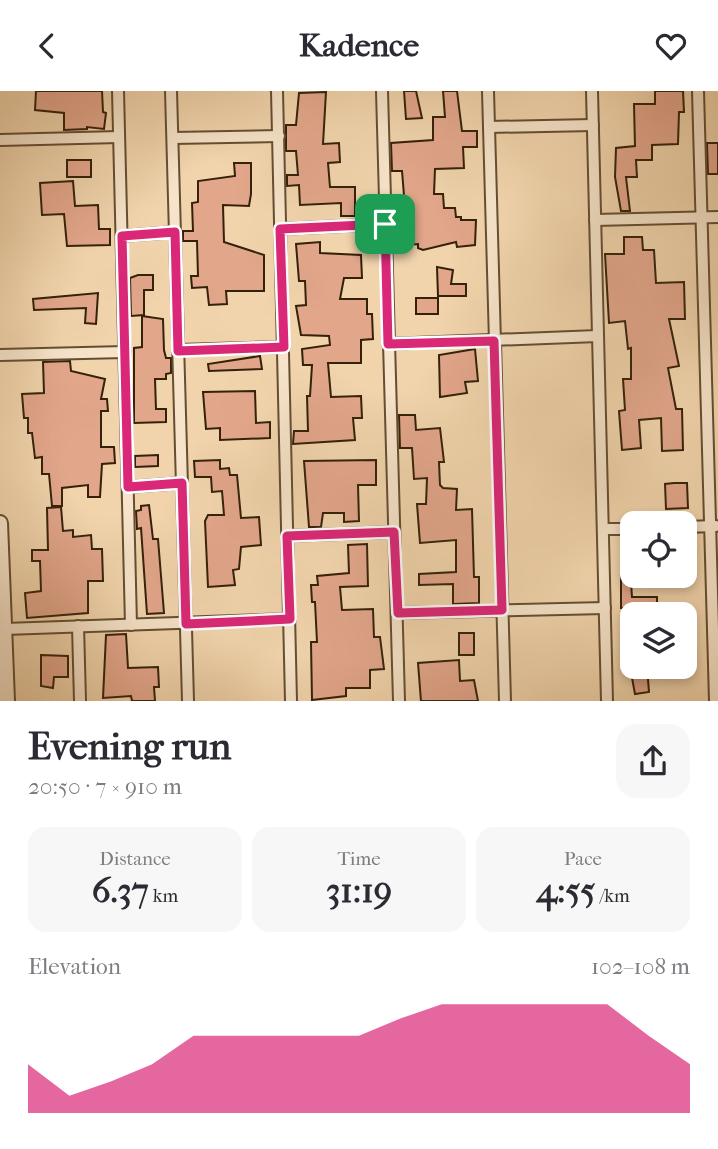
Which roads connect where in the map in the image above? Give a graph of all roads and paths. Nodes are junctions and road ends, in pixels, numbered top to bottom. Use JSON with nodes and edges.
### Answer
{"nodes":[{"id":1,"x":118,"y":91,"type":"edge"},
{"id":2,"x":172,"y":91,"type":"edge"},
{"id":3,"x":277,"y":91,"type":"edge"},
{"id":4,"x":382,"y":91,"type":"edge"},
{"id":5,"x":488,"y":91,"type":"edge"},
{"id":6,"x":592,"y":91,"type":"edge"},
{"id":7,"x":698,"y":91,"type":"edge"},
{"id":8,"x":593,"y":125,"type":"junction"},
{"id":9,"x":489,"y":127,"type":"junction"},
{"id":10,"x":278,"y":136,"type":"junction"},
{"id":11,"x":119,"y":137,"type":"junction"},
{"id":12,"x":173,"y":138,"type":"junction"},
{"id":13,"x":0,"y":140,"type":"edge"},
{"id":14,"x":702,"y":217,"type":"junction"},
{"id":15,"x":718,"y":217,"type":"edge"},
{"id":16,"x":595,"y":220,"type":"junction"},
{"id":17,"x":385,"y":224,"type":"junction"},
{"id":18,"x":280,"y":229,"type":"junction"},
{"id":19,"x":175,"y":232,"type":"junction"},
{"id":20,"x":122,"y":236,"type":"junction"},
{"id":21,"x":598,"y":336,"type":"junction"},
{"id":22,"x":494,"y":341,"type":"junction"},
{"id":23,"x":388,"y":344,"type":"junction"},
{"id":24,"x":284,"y":347,"type":"junction"},
{"id":25,"x":178,"y":351,"type":"junction"},
{"id":26,"x":125,"y":352,"type":"junction"},
{"id":27,"x":0,"y":355,"type":"edge"},
{"id":28,"x":182,"y":483,"type":"junction"},
{"id":29,"x":128,"y":487,"type":"junction"},
{"id":30,"x":0,"y":523,"type":"edge"},
{"id":31,"x":715,"y":526,"type":"edge"},
{"id":32,"x":697,"y":527,"type":"edge"},
{"id":33,"x":620,"y":529,"type":"edge"},
{"id":34,"x":603,"y":530,"type":"junction"},
{"id":35,"x":394,"y":532,"type":"junction"},
{"id":36,"x":287,"y":536,"type":"junction"},
{"id":37,"x":1,"y":588,"type":"edge"},
{"id":38,"x":605,"y":608,"type":"junction"},
{"id":39,"x":502,"y":610,"type":"junction"},
{"id":40,"x":398,"y":613,"type":"junction"},
{"id":41,"x":290,"y":619,"type":"junction"},
{"id":42,"x":186,"y":624,"type":"junction"},
{"id":43,"x":131,"y":625,"type":"junction"},
{"id":44,"x":78,"y":626,"type":"junction"},
{"id":45,"x":5,"y":629,"type":"junction"},
{"id":46,"x":8,"y":701,"type":"edge"},
{"id":47,"x":80,"y":701,"type":"edge"},
{"id":48,"x":188,"y":701,"type":"edge"},
{"id":49,"x":291,"y":701,"type":"edge"},
{"id":50,"x":399,"y":701,"type":"edge"},
{"id":51,"x":505,"y":701,"type":"edge"},
{"id":52,"x":607,"y":701,"type":"edge"},
{"id":53,"x":715,"y":701,"type":"edge"}],
"edges":[{"from":1,"to":11,"type":"street"},
{"from":2,"to":12,"type":"street"},
{"from":3,"to":10,"type":"street"},
{"from":4,"to":17,"type":"street"},
{"from":5,"to":9,"type":"street"},
{"from":6,"to":8,"type":"street"},
{"from":7,"to":14,"type":"street"},
{"from":8,"to":9,"type":"street"},
{"from":8,"to":16,"type":"street"},
{"from":9,"to":22,"type":"street"},
{"from":10,"to":12,"type":"street"},
{"from":10,"to":18,"type":"street"},
{"from":11,"to":13,"type":"street"},
{"from":11,"to":20,"type":"street"},
{"from":12,"to":19,"type":"street"},
{"from":14,"to":15,"type":"street"},
{"from":14,"to":16,"type":"street"},
{"from":14,"to":31,"type":"street"},
{"from":16,"to":21,"type":"street"},
{"from":17,"to":18,"type":"street"},
{"from":17,"to":23,"type":"street"},
{"from":18,"to":24,"type":"street"},
{"from":19,"to":20,"type":"street"},
{"from":19,"to":25,"type":"street"},
{"from":20,"to":26,"type":"street"},
{"from":21,"to":22,"type":"street"},
{"from":21,"to":34,"type":"street"},
{"from":22,"to":23,"type":"street"},
{"from":22,"to":39,"type":"street"},
{"from":23,"to":35,"type":"street"},
{"from":24,"to":25,"type":"street"},
{"from":24,"to":36,"type":"street"},
{"from":25,"to":28,"type":"street"},
{"from":26,"to":27,"type":"street"},
{"from":26,"to":29,"type":"street"},
{"from":28,"to":29,"type":"street"},
{"from":28,"to":42,"type":"street"},
{"from":29,"to":43,"type":"street"},
{"from":30,"to":37,"type":"street"},
{"from":31,"to":32,"type":"street"},
{"from":31,"to":53,"type":"street"},
{"from":33,"to":34,"type":"street"},
{"from":34,"to":38,"type":"street"},
{"from":35,"to":36,"type":"street"},
{"from":35,"to":40,"type":"street"},
{"from":36,"to":41,"type":"street"},
{"from":37,"to":45,"type":"street"},
{"from":38,"to":39,"type":"street"},
{"from":38,"to":52,"type":"street"},
{"from":39,"to":40,"type":"street"},
{"from":39,"to":51,"type":"street"},
{"from":40,"to":50,"type":"street"},
{"from":41,"to":42,"type":"street"},
{"from":41,"to":49,"type":"street"},
{"from":42,"to":43,"type":"street"},
{"from":42,"to":48,"type":"street"},
{"from":43,"to":44,"type":"street"},
{"from":44,"to":45,"type":"street"},
{"from":44,"to":47,"type":"street"},
{"from":45,"to":46,"type":"street"}]}
